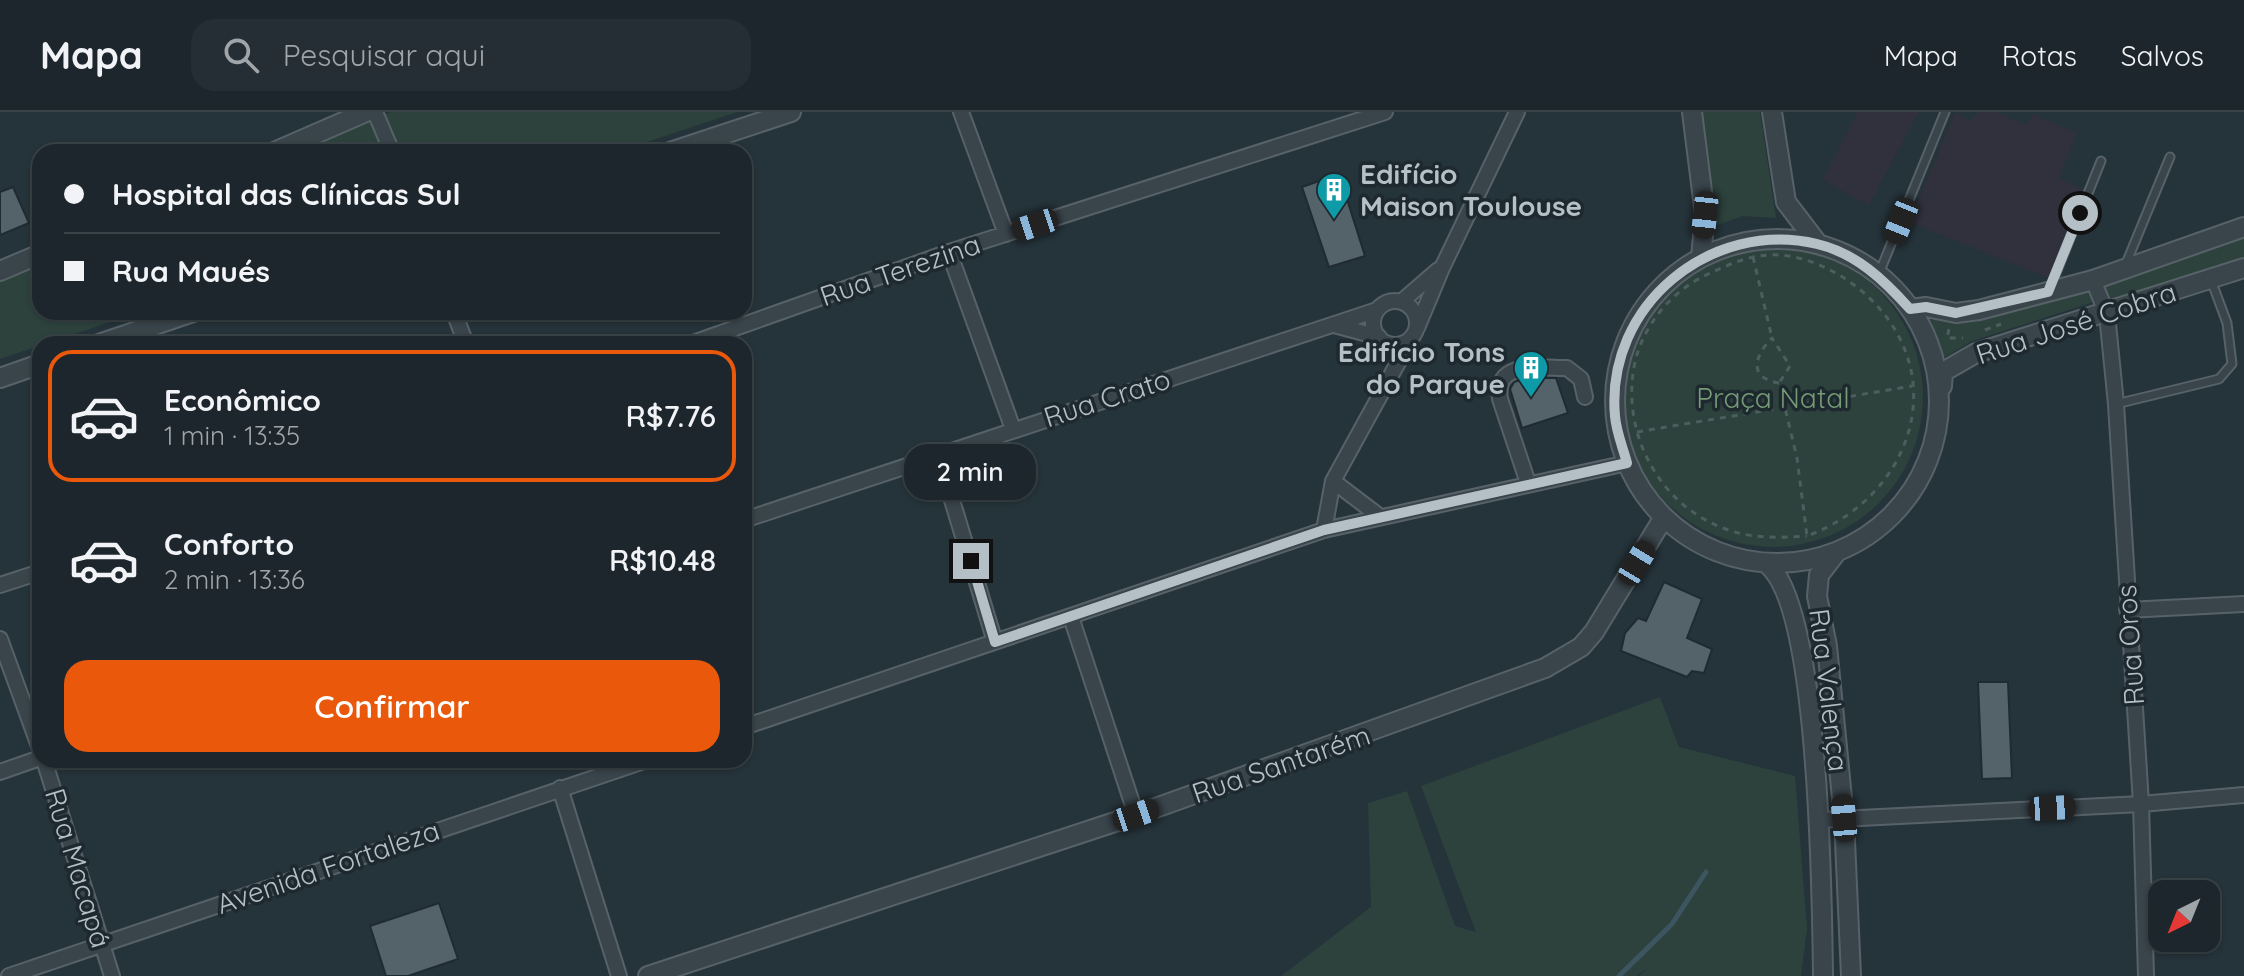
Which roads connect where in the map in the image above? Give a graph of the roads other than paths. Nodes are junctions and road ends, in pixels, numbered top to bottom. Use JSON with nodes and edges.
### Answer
{"nodes":[{"id":1,"x":366,"y":112,"type":"edge"},
{"id":2,"x":375,"y":112,"type":"edge"},
{"id":3,"x":791,"y":112,"type":"edge"},
{"id":4,"x":961,"y":112,"type":"edge"},
{"id":5,"x":1385,"y":112,"type":"edge"},
{"id":6,"x":1509,"y":112,"type":"edge"},
{"id":7,"x":1517,"y":112,"type":"edge"},
{"id":8,"x":1692,"y":112,"type":"edge"},
{"id":9,"x":1772,"y":112,"type":"edge"},
{"id":10,"x":1945,"y":112,"type":"edge"},
{"id":11,"x":1510,"y":129,"type":"junction"},
{"id":12,"x":292,"y":144,"type":"edge"},
{"id":13,"x":389,"y":144,"type":"edge"},
{"id":14,"x":694,"y":144,"type":"edge"},
{"id":15,"x":2170,"y":157,"type":"dead end"},
{"id":16,"x":2101,"y":161,"type":"dead end"},
{"id":17,"x":2244,"y":227,"type":"edge"},
{"id":18,"x":1006,"y":234,"type":"junction"},
{"id":19,"x":1818,"y":244,"type":"junction"},
{"id":20,"x":949,"y":252,"type":"junction"},
{"id":21,"x":32,"y":257,"type":"edge"},
{"id":22,"x":1701,"y":257,"type":"junction"},
{"id":23,"x":1442,"y":268,"type":"junction"},
{"id":24,"x":2244,"y":268,"type":"edge"},
{"id":25,"x":2124,"y":269,"type":"junction"},
{"id":26,"x":0,"y":271,"type":"edge"},
{"id":27,"x":1878,"y":276,"type":"junction"},
{"id":28,"x":2093,"y":280,"type":"junction"},
{"id":29,"x":2211,"y":280,"type":"junction"},
{"id":30,"x":2048,"y":292,"type":"junction"},
{"id":31,"x":1401,"y":302,"type":"junction"},
{"id":32,"x":1910,"y":309,"type":"junction"},
{"id":33,"x":1377,"y":310,"type":"junction"},
{"id":34,"x":2107,"y":314,"type":"junction"},
{"id":35,"x":170,"y":320,"type":"edge"},
{"id":36,"x":1334,"y":325,"type":"junction"},
{"id":37,"x":1414,"y":333,"type":"junction"},
{"id":38,"x":122,"y":336,"type":"edge"},
{"id":39,"x":713,"y":336,"type":"edge"},
{"id":40,"x":1382,"y":340,"type":"junction"},
{"id":41,"x":32,"y":367,"type":"edge"},
{"id":42,"x":0,"y":378,"type":"edge"},
{"id":43,"x":1387,"y":379,"type":"junction"},
{"id":44,"x":1585,"y":397,"type":"dead end"},
{"id":45,"x":2116,"y":404,"type":"junction"},
{"id":46,"x":1940,"y":405,"type":"junction"},
{"id":47,"x":1013,"y":429,"type":"junction"},
{"id":48,"x":938,"y":454,"type":"junction"},
{"id":49,"x":1627,"y":463,"type":"junction"},
{"id":50,"x":1333,"y":481,"type":"junction"},
{"id":51,"x":1528,"y":483,"type":"junction"},
{"id":52,"x":1379,"y":516,"type":"junction"},
{"id":53,"x":752,"y":517,"type":"edge"},
{"id":54,"x":1664,"y":517,"type":"junction"},
{"id":55,"x":1324,"y":530,"type":"junction"},
{"id":56,"x":1836,"y":553,"type":"junction"},
{"id":57,"x":1766,"y":563,"type":"junction"},
{"id":58,"x":32,"y":575,"type":"edge"},
{"id":59,"x":0,"y":585,"type":"edge"},
{"id":60,"x":2244,"y":604,"type":"edge"},
{"id":61,"x":2127,"y":610,"type":"junction"},
{"id":62,"x":1071,"y":617,"type":"junction"},
{"id":63,"x":0,"y":639,"type":"edge"},
{"id":64,"x":995,"y":642,"type":"junction"},
{"id":65,"x":752,"y":724,"type":"edge"},
{"id":66,"x":32,"y":727,"type":"edge"},
{"id":67,"x":32,"y":762,"type":"edge"},
{"id":68,"x":45,"y":768,"type":"edge"},
{"id":69,"x":604,"y":768,"type":"edge"},
{"id":70,"x":0,"y":772,"type":"edge"},
{"id":71,"x":560,"y":788,"type":"junction"},
{"id":72,"x":2244,"y":795,"type":"edge"},
{"id":73,"x":2141,"y":804,"type":"junction"},
{"id":74,"x":1136,"y":815,"type":"junction"},
{"id":75,"x":1844,"y":818,"type":"junction"},
{"id":76,"x":1820,"y":820,"type":"junction"},
{"id":77,"x":101,"y":944,"type":"junction"},
{"id":78,"x":9,"y":976,"type":"edge"},
{"id":79,"x":112,"y":976,"type":"edge"},
{"id":80,"x":619,"y":976,"type":"edge"},
{"id":81,"x":648,"y":976,"type":"edge"},
{"id":82,"x":1823,"y":976,"type":"edge"},
{"id":83,"x":1851,"y":976,"type":"edge"},
{"id":84,"x":2146,"y":976,"type":"edge"}],
"edges":[{"from":1,"to":12,"type":"street"},
{"from":2,"to":13,"type":"street"},
{"from":3,"to":14,"type":"street"},
{"from":4,"to":18,"type":"street"},
{"from":5,"to":18,"type":"street","name":"Rua Terezina"},
{"from":6,"to":11,"type":"street"},
{"from":7,"to":11,"type":"street"},
{"from":8,"to":22,"type":"street"},
{"from":9,"to":19,"type":"street"},
{"from":10,"to":27,"type":"lane"},
{"from":11,"to":23,"type":"street"},
{"from":15,"to":25,"type":"lane"},
{"from":16,"to":30,"type":"lane"},
{"from":17,"to":25,"type":"street","name":"Rua José Cobra"},
{"from":18,"to":20,"type":"street","name":"Rua Terezina"},
{"from":19,"to":22,"type":"street"},
{"from":19,"to":27,"type":"street"},
{"from":20,"to":39,"type":"street","name":"Rua Terezina"},
{"from":20,"to":47,"type":"street"},
{"from":21,"to":26,"type":"street"},
{"from":22,"to":49,"type":"street"},
{"from":23,"to":31,"type":"street"},
{"from":23,"to":37,"type":"street"},
{"from":24,"to":29,"type":"street","name":"Rua José Cobra"},
{"from":25,"to":28,"type":"street","name":"Rua José Cobra"},
{"from":27,"to":32,"type":"street"},
{"from":28,"to":30,"type":"street","name":"Rua José Cobra"},
{"from":28,"to":34,"type":"street","name":"Rua Oros"},
{"from":29,"to":34,"type":"street","name":"Rua José Cobra"},
{"from":29,"to":45,"type":"lane"},
{"from":30,"to":32,"type":"street","name":"Rua José Cobra"},
{"from":31,"to":33,"type":"street"},
{"from":31,"to":37,"type":"street"},
{"from":32,"to":46,"type":"street"},
{"from":33,"to":36,"type":"street","name":"Rua Crato"},
{"from":33,"to":40,"type":"street"},
{"from":34,"to":45,"type":"street","name":"Rua Oros"},
{"from":34,"to":46,"type":"street","name":"Rua José Cobra"},
{"from":35,"to":38,"type":"street"},
{"from":36,"to":40,"type":"street"},
{"from":36,"to":47,"type":"street","name":"Rua Crato"},
{"from":37,"to":40,"type":"street"},
{"from":37,"to":43,"type":"street"},
{"from":40,"to":43,"type":"street"},
{"from":41,"to":42,"type":"street"},
{"from":43,"to":50,"type":"street"},
{"from":44,"to":51,"type":"street"},
{"from":45,"to":61,"type":"street","name":"Rua Oros"},
{"from":46,"to":56,"type":"street"},
{"from":47,"to":48,"type":"street","name":"Rua Crato"},
{"from":48,"to":53,"type":"street","name":"Rua Crato"},
{"from":48,"to":64,"type":"street"},
{"from":49,"to":51,"type":"street"},
{"from":49,"to":54,"type":"street"},
{"from":50,"to":52,"type":"street"},
{"from":50,"to":55,"type":"street"},
{"from":51,"to":52,"type":"street"},
{"from":52,"to":55,"type":"street"},
{"from":54,"to":57,"type":"street"},
{"from":54,"to":74,"type":"street","name":"Rua Santarém"},
{"from":55,"to":62,"type":"street"},
{"from":56,"to":57,"type":"street"},
{"from":56,"to":75,"type":"street","name":"Rua Valença"},
{"from":57,"to":76,"type":"street","name":"Rua Valença"},
{"from":58,"to":59,"type":"street"},
{"from":60,"to":61,"type":"street"},
{"from":61,"to":73,"type":"street","name":"Rua Oros"},
{"from":62,"to":64,"type":"street"},
{"from":62,"to":74,"type":"street"},
{"from":63,"to":66,"type":"street"},
{"from":64,"to":65,"type":"street"},
{"from":67,"to":70,"type":"street"},
{"from":68,"to":77,"type":"street","name":"Rua Macapá"},
{"from":69,"to":71,"type":"street","name":"Avenida Fortaleza"},
{"from":71,"to":77,"type":"street","name":"Avenida Fortaleza"},
{"from":71,"to":80,"type":"street"},
{"from":72,"to":73,"type":"street"},
{"from":73,"to":75,"type":"street"},
{"from":73,"to":84,"type":"street","name":"Rua Oros"},
{"from":74,"to":81,"type":"street","name":"Rua Santarém"},
{"from":75,"to":76,"type":"street"},
{"from":75,"to":83,"type":"street","name":"Rua Valença"},
{"from":76,"to":82,"type":"street","name":"Rua Valença"},
{"from":77,"to":78,"type":"street","name":"Avenida Fortaleza"},
{"from":77,"to":79,"type":"street","name":"Rua Macapá"}]}
